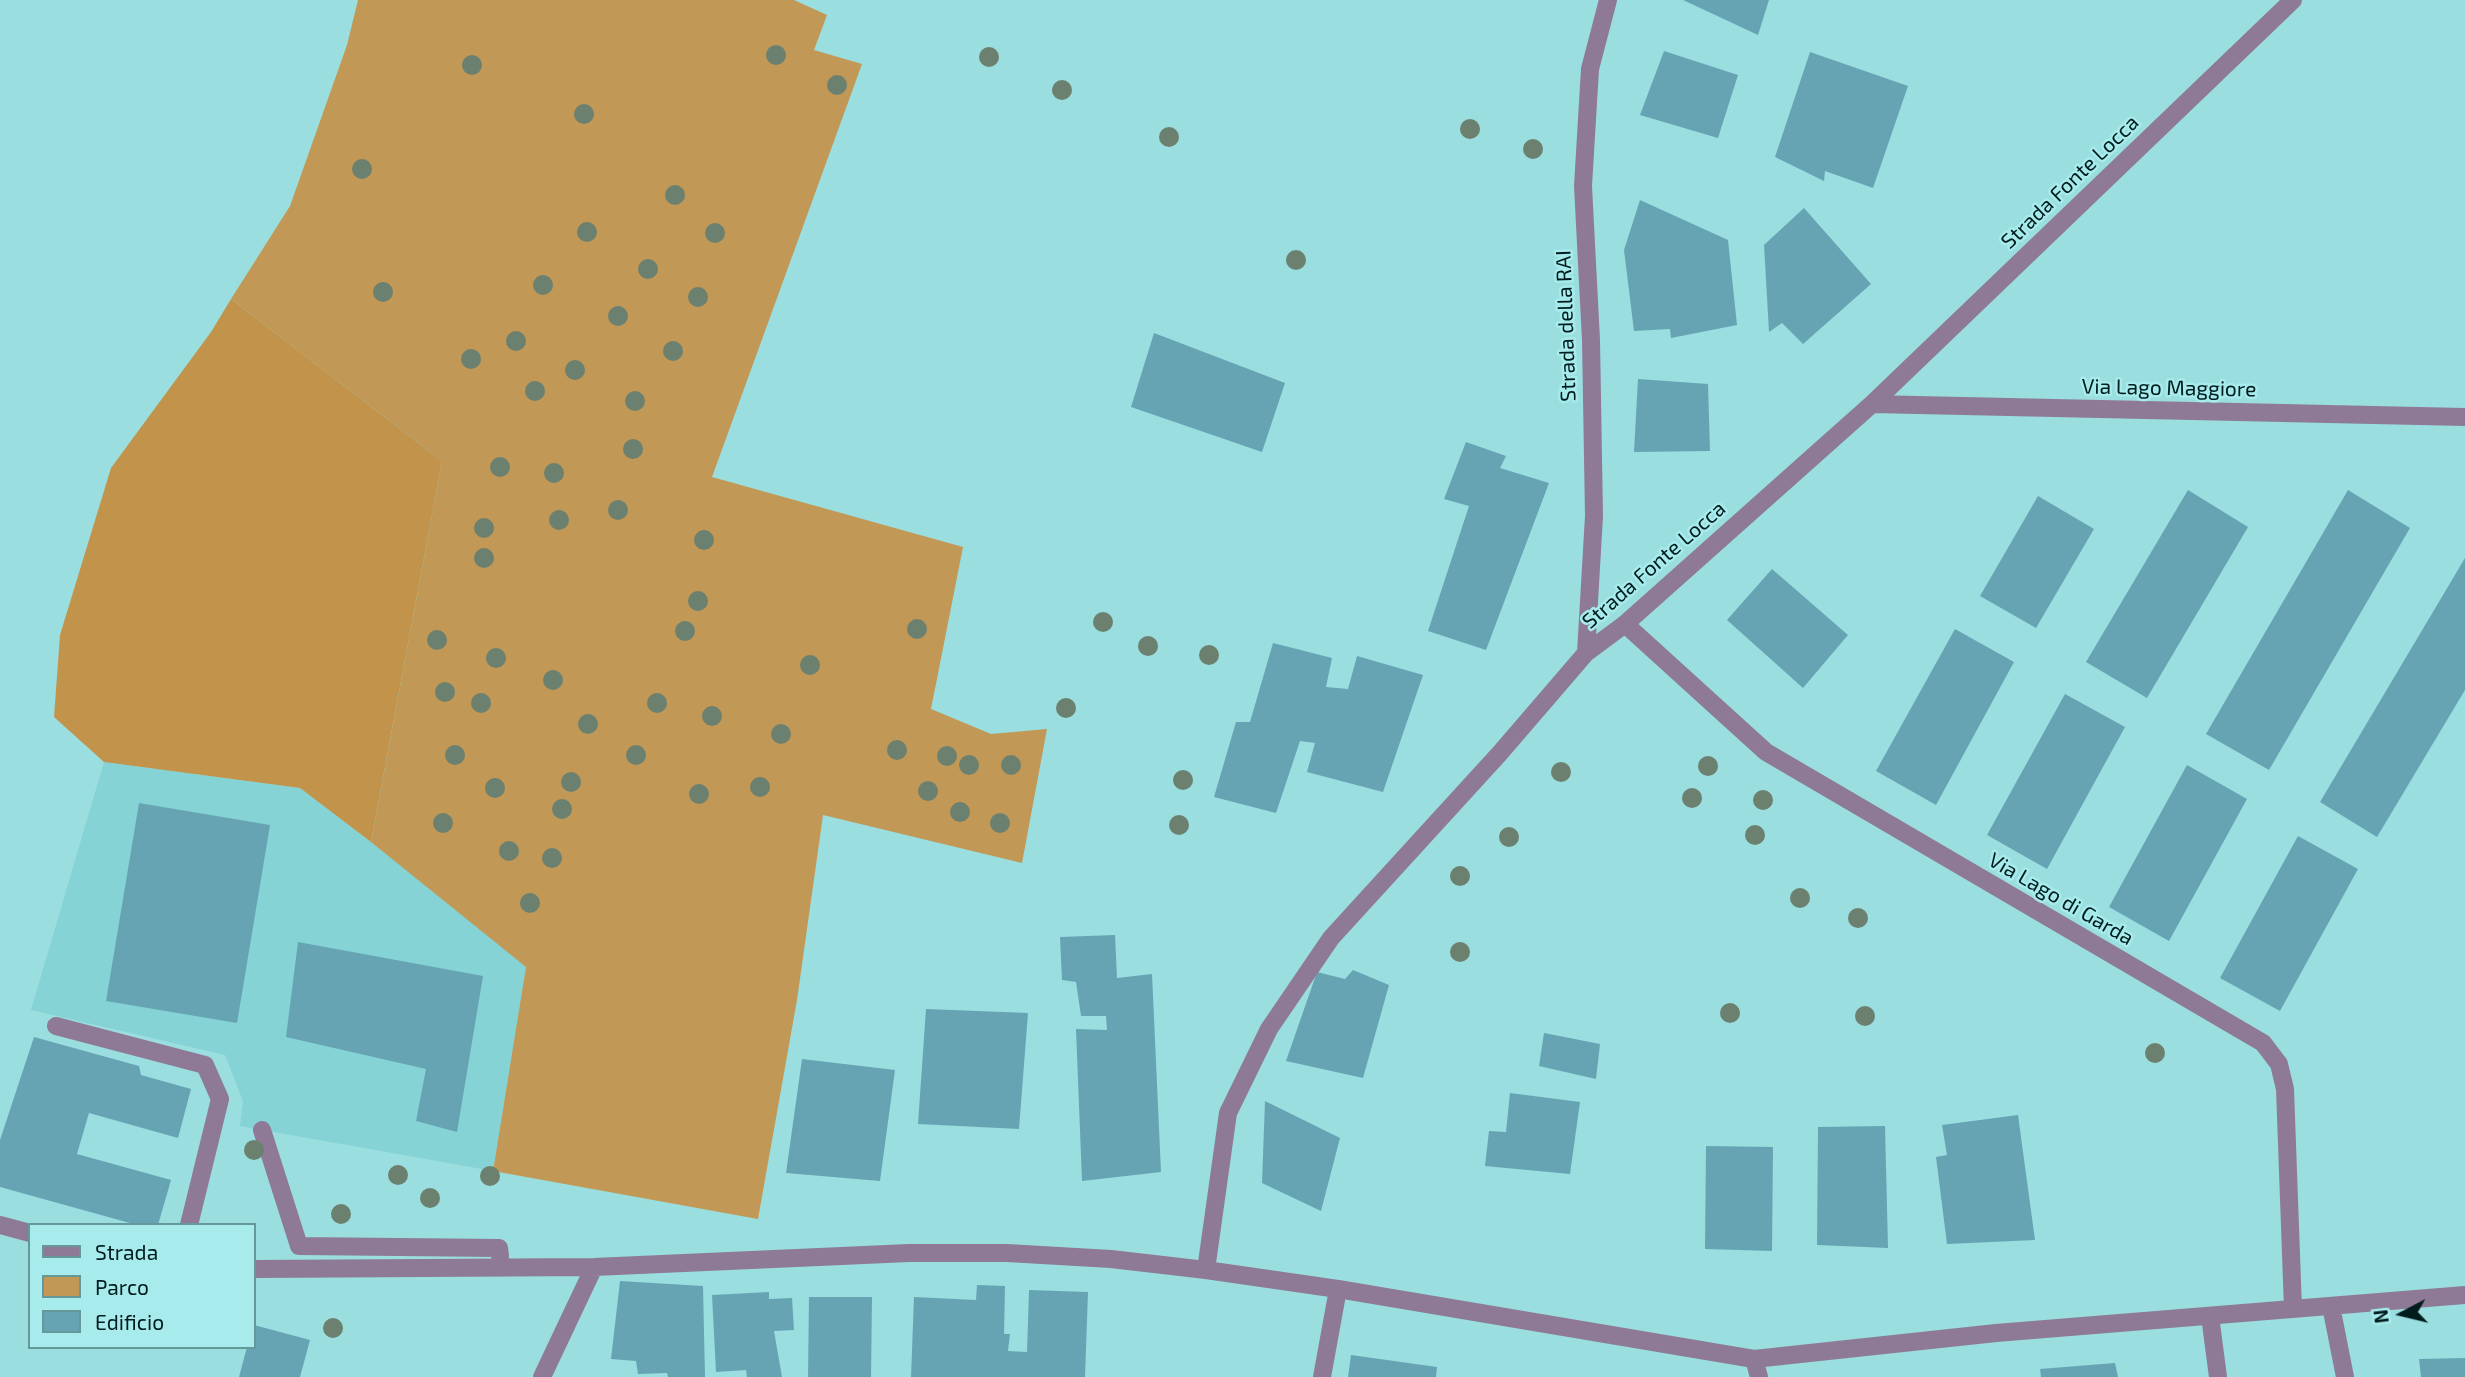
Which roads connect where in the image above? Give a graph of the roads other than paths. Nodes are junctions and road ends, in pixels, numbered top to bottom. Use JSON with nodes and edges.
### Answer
{"nodes":[{"id":1,"x":1608,"y":0,"type":"edge"},
{"id":2,"x":2292,"y":0,"type":"edge"},
{"id":3,"x":1872,"y":404,"type":"junction"},
{"id":4,"x":2465,"y":417,"type":"edge"},
{"id":5,"x":1625,"y":624,"type":"junction"},
{"id":6,"x":1586,"y":653,"type":"junction"},
{"id":7,"x":56,"y":1026,"type":"dead end"},
{"id":8,"x":262,"y":1130,"type":"dead end"},
{"id":9,"x":189,"y":1223,"type":"edge"},
{"id":10,"x":0,"y":1225,"type":"edge"},
{"id":11,"x":28,"y":1232,"type":"edge"},
{"id":12,"x":500,"y":1256,"type":"dead end"},
{"id":13,"x":594,"y":1267,"type":"junction"},
{"id":14,"x":256,"y":1269,"type":"edge"},
{"id":15,"x":1206,"y":1270,"type":"junction"},
{"id":16,"x":1338,"y":1289,"type":"junction"},
{"id":17,"x":2465,"y":1295,"type":"edge"},
{"id":18,"x":2331,"y":1306,"type":"junction"},
{"id":19,"x":2293,"y":1309,"type":"junction"},
{"id":20,"x":2210,"y":1316,"type":"junction"},
{"id":21,"x":1756,"y":1368,"type":"edge"},
{"id":22,"x":542,"y":1377,"type":"edge"},
{"id":23,"x":1322,"y":1377,"type":"edge"},
{"id":24,"x":2218,"y":1377,"type":"edge"},
{"id":25,"x":2345,"y":1377,"type":"edge"}],
"edges":[{"from":1,"to":6,"type":"street","name":"Strada della RAI"},
{"from":2,"to":3,"type":"street","name":"Strada Fonte Locca"},
{"from":3,"to":4,"type":"street","name":"Via Lago Maggiore"},
{"from":3,"to":5,"type":"street","name":"Strada Fonte Locca"},
{"from":5,"to":6,"type":"street","name":"Strada Fonte Locca"},
{"from":5,"to":19,"type":"street","name":"Via Lago di Garda"},
{"from":6,"to":15,"type":"street","name":"Strada Fonte Locca"},
{"from":7,"to":9,"type":"street"},
{"from":8,"to":12,"type":"street"},
{"from":10,"to":11,"type":"street"},
{"from":13,"to":14,"type":"street"},
{"from":13,"to":15,"type":"street"},
{"from":13,"to":22,"type":"street"},
{"from":15,"to":16,"type":"street"},
{"from":16,"to":21,"type":"street"},
{"from":16,"to":23,"type":"street"},
{"from":17,"to":18,"type":"street"},
{"from":18,"to":19,"type":"street"},
{"from":18,"to":25,"type":"street"},
{"from":19,"to":20,"type":"street"},
{"from":20,"to":21,"type":"street"},
{"from":20,"to":24,"type":"street"}]}
